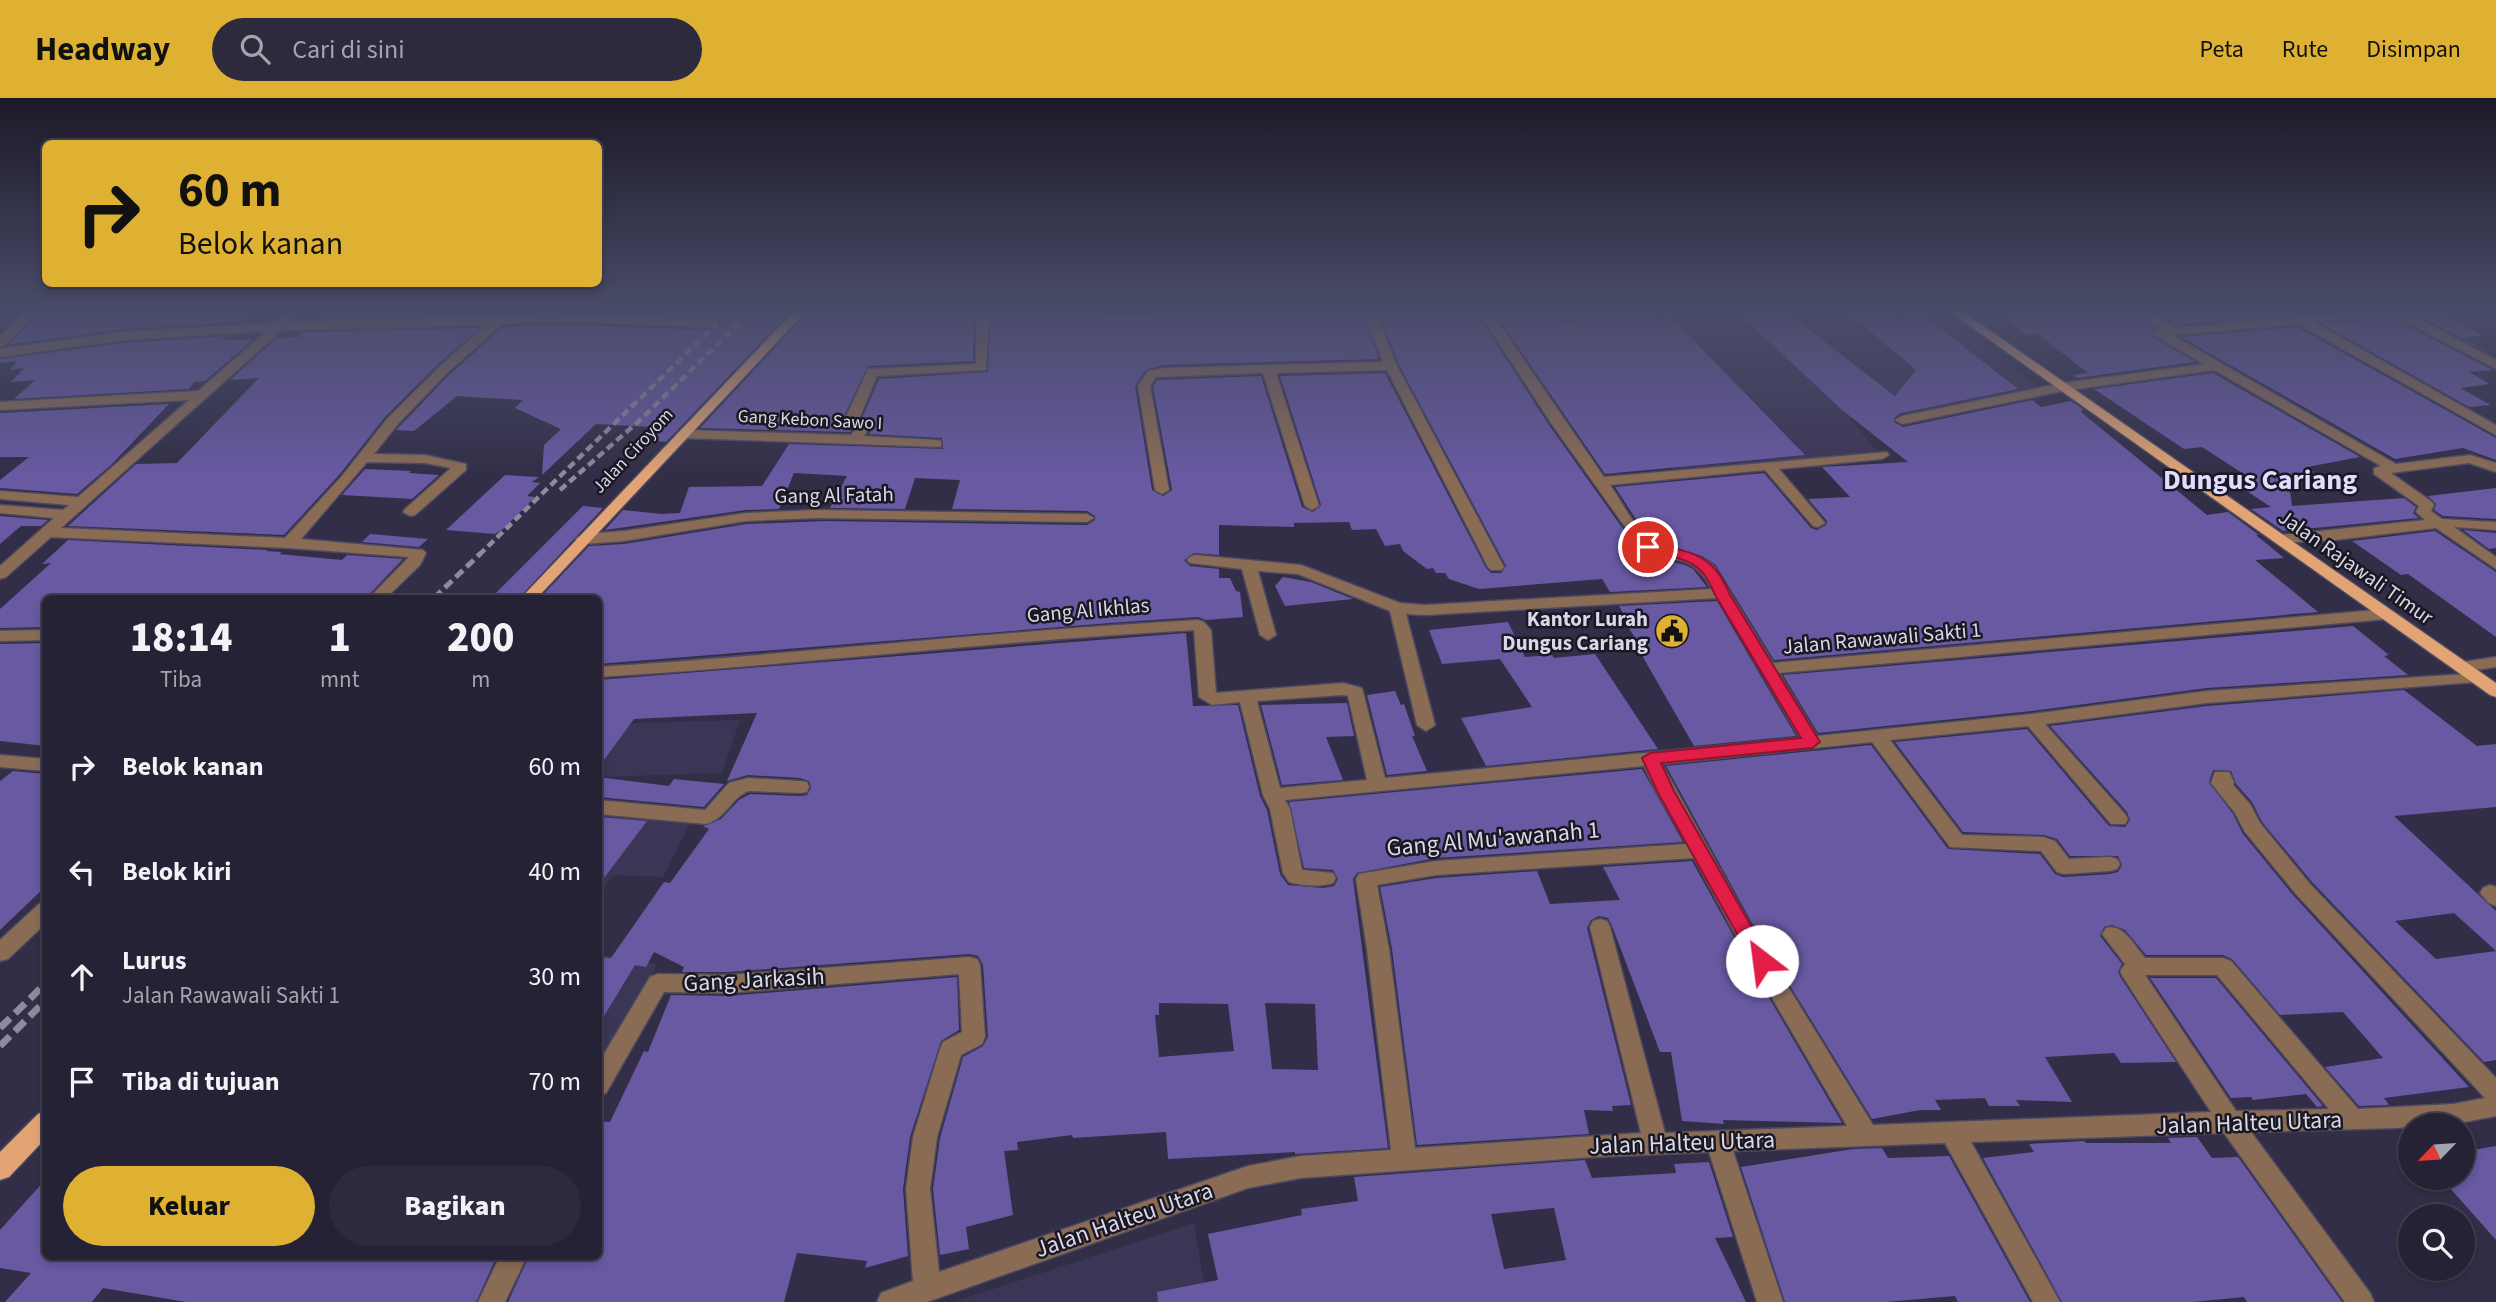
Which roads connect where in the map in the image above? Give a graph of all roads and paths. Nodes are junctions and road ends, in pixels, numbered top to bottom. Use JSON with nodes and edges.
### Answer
{"nodes":[{"id":1,"x":236,"y":365,"type":"edge"},
{"id":2,"x":448,"y":365,"type":"edge"},
{"id":3,"x":749,"y":365,"type":"edge"},
{"id":4,"x":982,"y":365,"type":"edge"},
{"id":5,"x":1520,"y":365,"type":"edge"},
{"id":6,"x":2032,"y":365,"type":"edge"},
{"id":7,"x":2380,"y":365,"type":"edge"},
{"id":8,"x":1391,"y":366,"type":"joint"},
{"id":9,"x":2216,"y":366,"type":"joint"},
{"id":10,"x":1268,"y":369,"type":"junction"},
{"id":11,"x":2063,"y":387,"type":"junction"},
{"id":12,"x":202,"y":395,"type":"junction"},
{"id":13,"x":0,"y":406,"type":"edge"},
{"id":14,"x":1902,"y":420,"type":"dead end"},
{"id":15,"x":2496,"y":431,"type":"edge"},
{"id":16,"x":683,"y":434,"type":"junction"},
{"id":17,"x":855,"y":440,"type":"junction"},
{"id":18,"x":936,"y":444,"type":"dead end"},
{"id":19,"x":1882,"y":455,"type":"dead end"},
{"id":20,"x":363,"y":458,"type":"junction"},
{"id":21,"x":1768,"y":465,"type":"junction"},
{"id":22,"x":2394,"y":468,"type":"junction"},
{"id":23,"x":2496,"y":468,"type":"edge"},
{"id":24,"x":1600,"y":482,"type":"junction"},
{"id":25,"x":1162,"y":490,"type":"dead end"},
{"id":26,"x":0,"y":495,"type":"edge"},
{"id":27,"x":81,"y":502,"type":"junction"},
{"id":28,"x":1312,"y":506,"type":"dead end"},
{"id":29,"x":0,"y":509,"type":"edge"},
{"id":30,"x":410,"y":512,"type":"dead end"},
{"id":31,"x":66,"y":515,"type":"junction"},
{"id":32,"x":1087,"y":519,"type":"dead end"},
{"id":33,"x":2437,"y":522,"type":"junction"},
{"id":34,"x":1818,"y":523,"type":"dead end"},
{"id":35,"x":2496,"y":526,"type":"edge"},
{"id":36,"x":50,"y":532,"type":"junction"},
{"id":37,"x":583,"y":539,"type":"junction"},
{"id":38,"x":2281,"y":540,"type":"junction"},
{"id":39,"x":289,"y":543,"type":"junction"},
{"id":40,"x":1195,"y":560,"type":"dead end"},
{"id":41,"x":2496,"y":564,"type":"edge"},
{"id":42,"x":1249,"y":566,"type":"junction"},
{"id":43,"x":1496,"y":567,"type":"dead end"},
{"id":44,"x":0,"y":574,"type":"edge"},
{"id":45,"x":1722,"y":593,"type":"junction"},
{"id":46,"x":380,"y":595,"type":"edge"},
{"id":47,"x":532,"y":595,"type":"edge"},
{"id":48,"x":1398,"y":608,"type":"junction"},
{"id":49,"x":2387,"y":614,"type":"junction"},
{"id":50,"x":42,"y":635,"type":"edge"},
{"id":51,"x":1268,"y":635,"type":"dead end"},
{"id":52,"x":0,"y":636,"type":"edge"},
{"id":53,"x":2496,"y":662,"type":"edge"},
{"id":54,"x":1768,"y":669,"type":"junction"},
{"id":55,"x":602,"y":672,"type":"edge"},
{"id":56,"x":2469,"y":672,"type":"junction"},
{"id":57,"x":2496,"y":691,"type":"edge"},
{"id":58,"x":1247,"y":696,"type":"junction"},
{"id":59,"x":2032,"y":720,"type":"junction"},
{"id":60,"x":1426,"y":725,"type":"dead end"},
{"id":61,"x":1877,"y":736,"type":"junction"},
{"id":62,"x":1812,"y":742,"type":"junction"},
{"id":63,"x":1650,"y":758,"type":"junction"},
{"id":64,"x":1,"y":762,"type":"edge"},
{"id":65,"x":42,"y":765,"type":"edge"},
{"id":66,"x":2222,"y":777,"type":"dead end"},
{"id":67,"x":1377,"y":784,"type":"junction"},
{"id":68,"x":800,"y":787,"type":"dead end"},
{"id":69,"x":1272,"y":794,"type":"junction"},
{"id":70,"x":602,"y":807,"type":"edge"},
{"id":71,"x":2118,"y":820,"type":"dead end"},
{"id":72,"x":1700,"y":849,"type":"junction"},
{"id":73,"x":2110,"y":864,"type":"dead end"},
{"id":74,"x":1326,"y":878,"type":"dead end"},
{"id":75,"x":42,"y":914,"type":"edge"},
{"id":76,"x":1600,"y":927,"type":"dead end"},
{"id":77,"x":2113,"y":934,"type":"dead end"},
{"id":78,"x":0,"y":953,"type":"edge"},
{"id":79,"x":2131,"y":971,"type":"dead end"},
{"id":80,"x":602,"y":1079,"type":"edge"},
{"id":81,"x":2496,"y":1094,"type":"edge"},
{"id":82,"x":2496,"y":1106,"type":"edge"},
{"id":83,"x":2353,"y":1120,"type":"junction"},
{"id":84,"x":2230,"y":1122,"type":"junction"},
{"id":85,"x":42,"y":1125,"type":"edge"},
{"id":86,"x":1953,"y":1134,"type":"junction"},
{"id":87,"x":1867,"y":1137,"type":"junction"},
{"id":88,"x":1718,"y":1142,"type":"junction"},
{"id":89,"x":1656,"y":1144,"type":"junction"},
{"id":90,"x":1404,"y":1159,"type":"junction"},
{"id":91,"x":0,"y":1169,"type":"edge"},
{"id":92,"x":512,"y":1260,"type":"edge"},
{"id":93,"x":927,"y":1288,"type":"junction"},
{"id":94,"x":491,"y":1302,"type":"edge"},
{"id":95,"x":890,"y":1302,"type":"edge"},
{"id":96,"x":1770,"y":1302,"type":"edge"},
{"id":97,"x":2047,"y":1302,"type":"edge"},
{"id":98,"x":2361,"y":1302,"type":"edge"}],
"edges":[{"from":1,"to":12,"type":"street"},
{"from":2,"to":20,"type":"street"},
{"from":3,"to":16,"type":"main road","name":"Jalan Ciroyom"},
{"from":4,"to":17,"type":"street"},
{"from":5,"to":24,"type":"street","name":"Jalan Rawawali Sakti 1"},
{"from":6,"to":11,"type":"main road","name":"Jalan Rajawali Timur"},
{"from":7,"to":15,"type":"street"},
{"from":8,"to":10,"type":"street"},
{"from":8,"to":43,"type":"street"},
{"from":9,"to":11,"type":"street"},
{"from":9,"to":22,"type":"street"},
{"from":10,"to":25,"type":"street"},
{"from":10,"to":28,"type":"street"},
{"from":11,"to":14,"type":"street"},
{"from":11,"to":38,"type":"main road","name":"Jalan Rajawali Timur"},
{"from":12,"to":13,"type":"street"},
{"from":12,"to":27,"type":"street"},
{"from":16,"to":17,"type":"street","name":"Gang Kebon Sawo I"},
{"from":16,"to":37,"type":"main road","name":"Jalan Ciroyom"},
{"from":17,"to":18,"type":"street","name":"Gang Kebon Sawo I"},
{"from":19,"to":21,"type":"street"},
{"from":20,"to":30,"type":"street"},
{"from":20,"to":39,"type":"street"},
{"from":21,"to":24,"type":"street"},
{"from":21,"to":34,"type":"street"},
{"from":22,"to":23,"type":"street"},
{"from":22,"to":33,"type":"street"},
{"from":24,"to":45,"type":"street","name":"Jalan Rawawali Sakti 1"},
{"from":26,"to":27,"type":"street"},
{"from":27,"to":31,"type":"street"},
{"from":29,"to":31,"type":"street"},
{"from":31,"to":36,"type":"street"},
{"from":32,"to":37,"type":"street","name":"Gang Al Fatah"},
{"from":33,"to":35,"type":"street"},
{"from":33,"to":38,"type":"street"},
{"from":33,"to":41,"type":"street"},
{"from":36,"to":39,"type":"street"},
{"from":36,"to":44,"type":"street"},
{"from":37,"to":47,"type":"main road","name":"Jalan Ciroyom"},
{"from":38,"to":49,"type":"main road","name":"Jalan Rajawali Timur"},
{"from":39,"to":46,"type":"street"},
{"from":40,"to":42,"type":"street"},
{"from":42,"to":48,"type":"street"},
{"from":42,"to":51,"type":"street"},
{"from":45,"to":48,"type":"street"},
{"from":45,"to":54,"type":"street","name":"Jalan Rawawali Sakti 1"},
{"from":48,"to":60,"type":"street"},
{"from":49,"to":54,"type":"street","name":"Jalan Rawawali Sakti 1"},
{"from":49,"to":56,"type":"main road","name":"Jalan Rajawali Timur"},
{"from":50,"to":52,"type":"street"},
{"from":53,"to":56,"type":"street"},
{"from":54,"to":62,"type":"street"},
{"from":55,"to":58,"type":"street","name":"Gang Al Ikhlas"},
{"from":56,"to":57,"type":"main road","name":"Jalan Rajawali Timur"},
{"from":56,"to":59,"type":"street"},
{"from":58,"to":67,"type":"street"},
{"from":58,"to":69,"type":"street"},
{"from":59,"to":61,"type":"street"},
{"from":59,"to":71,"type":"street"},
{"from":61,"to":62,"type":"street"},
{"from":61,"to":73,"type":"street"},
{"from":62,"to":63,"type":"street"},
{"from":63,"to":67,"type":"street"},
{"from":63,"to":72,"type":"street"},
{"from":64,"to":65,"type":"street"},
{"from":66,"to":81,"type":"street"},
{"from":67,"to":69,"type":"street"},
{"from":68,"to":70,"type":"street"},
{"from":69,"to":74,"type":"street"},
{"from":72,"to":87,"type":"street"},
{"from":72,"to":90,"type":"street","name":"Gang Al Mu'awanah 1"},
{"from":75,"to":78,"type":"street"},
{"from":76,"to":89,"type":"street"},
{"from":77,"to":83,"type":"street"},
{"from":79,"to":84,"type":"street"},
{"from":80,"to":93,"type":"street","name":"Gang Jarkasih"},
{"from":82,"to":83,"type":"street","name":"Jalan Halteu Utara"},
{"from":83,"to":84,"type":"street","name":"Jalan Halteu Utara"},
{"from":84,"to":86,"type":"street","name":"Jalan Halteu Utara"},
{"from":84,"to":98,"type":"street"},
{"from":85,"to":91,"type":"main road"},
{"from":86,"to":87,"type":"street","name":"Jalan Halteu Utara"},
{"from":86,"to":97,"type":"street"},
{"from":87,"to":88,"type":"street","name":"Jalan Halteu Utara"},
{"from":88,"to":89,"type":"street","name":"Jalan Halteu Utara"},
{"from":88,"to":96,"type":"street"},
{"from":89,"to":90,"type":"street","name":"Jalan Halteu Utara"},
{"from":90,"to":93,"type":"street","name":"Jalan Halteu Utara"},
{"from":92,"to":94,"type":"street"},
{"from":93,"to":95,"type":"street","name":"Jalan Halteu Utara"}]}
